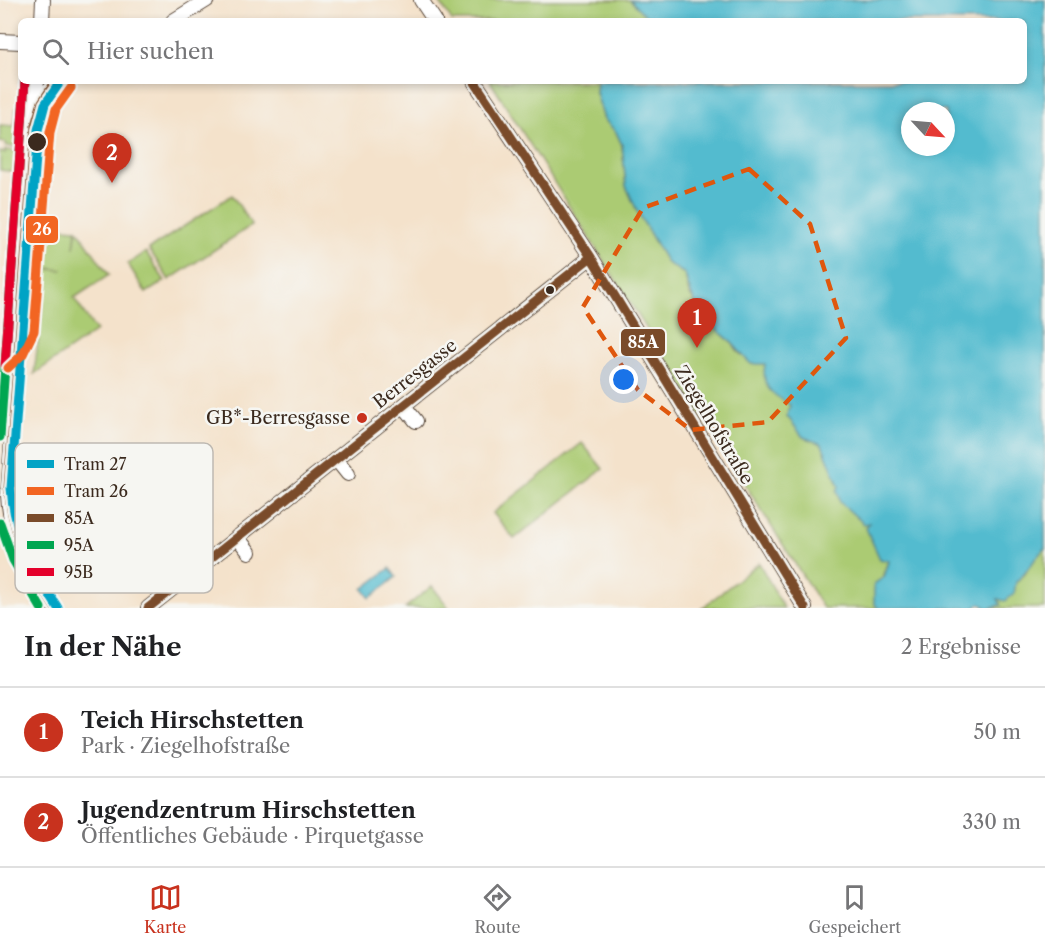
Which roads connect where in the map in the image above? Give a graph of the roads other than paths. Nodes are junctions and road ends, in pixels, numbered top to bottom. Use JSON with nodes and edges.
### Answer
{"nodes":[{"id":1,"x":43,"y":0,"type":"edge"},
{"id":2,"x":207,"y":0,"type":"edge"},
{"id":3,"x":421,"y":0,"type":"edge"},
{"id":4,"x":42,"y":18,"type":"edge"},
{"id":5,"x":178,"y":18,"type":"edge"},
{"id":6,"x":433,"y":18,"type":"edge"},
{"id":7,"x":0,"y":41,"type":"edge"},
{"id":8,"x":18,"y":42,"type":"edge"},
{"id":9,"x":37,"y":84,"type":"edge"},
{"id":10,"x":55,"y":84,"type":"edge"},
{"id":11,"x":476,"y":84,"type":"edge"},
{"id":12,"x":34,"y":132,"type":"junction"},
{"id":13,"x":591,"y":257,"type":"junction"},
{"id":14,"x":0,"y":365,"type":"edge"},
{"id":15,"x":17,"y":367,"type":"junction"},
{"id":16,"x":404,"y":406,"type":"junction"},
{"id":17,"x":416,"y":421,"type":"dead end"},
{"id":18,"x":336,"y":459,"type":"junction"},
{"id":19,"x":348,"y":474,"type":"dead end"},
{"id":20,"x":4,"y":503,"type":"edge"},
{"id":21,"x":15,"y":534,"type":"edge"},
{"id":22,"x":237,"y":537,"type":"junction"},
{"id":23,"x":249,"y":552,"type":"dead end"},
{"id":24,"x":213,"y":556,"type":"edge"},
{"id":25,"x":46,"y":593,"type":"edge"},
{"id":26,"x":167,"y":593,"type":"edge"},
{"id":27,"x":55,"y":608,"type":"edge"},
{"id":28,"x":148,"y":608,"type":"edge"},
{"id":29,"x":805,"y":608,"type":"edge"}],
"edges":[{"from":1,"to":4,"type":"street"},
{"from":2,"to":5,"type":"street"},
{"from":3,"to":6,"type":"street"},
{"from":7,"to":8,"type":"street"},
{"from":9,"to":12,"type":"street"},
{"from":10,"to":12,"type":"street"},
{"from":11,"to":13,"type":"street","name":"Ziegelhofstraße"},
{"from":12,"to":15,"type":"street"},
{"from":13,"to":16,"type":"street","name":"Berresgasse"},
{"from":13,"to":29,"type":"street","name":"Ziegelhofstraße"},
{"from":14,"to":15,"type":"street"},
{"from":15,"to":20,"type":"street"},
{"from":16,"to":17,"type":"street"},
{"from":16,"to":18,"type":"street","name":"Berresgasse"},
{"from":18,"to":19,"type":"street"},
{"from":18,"to":22,"type":"street","name":"Berresgasse"},
{"from":20,"to":21,"type":"street"},
{"from":22,"to":23,"type":"street"},
{"from":22,"to":24,"type":"street","name":"Berresgasse"},
{"from":25,"to":27,"type":"street"},
{"from":26,"to":28,"type":"street","name":"Berresgasse"}]}
